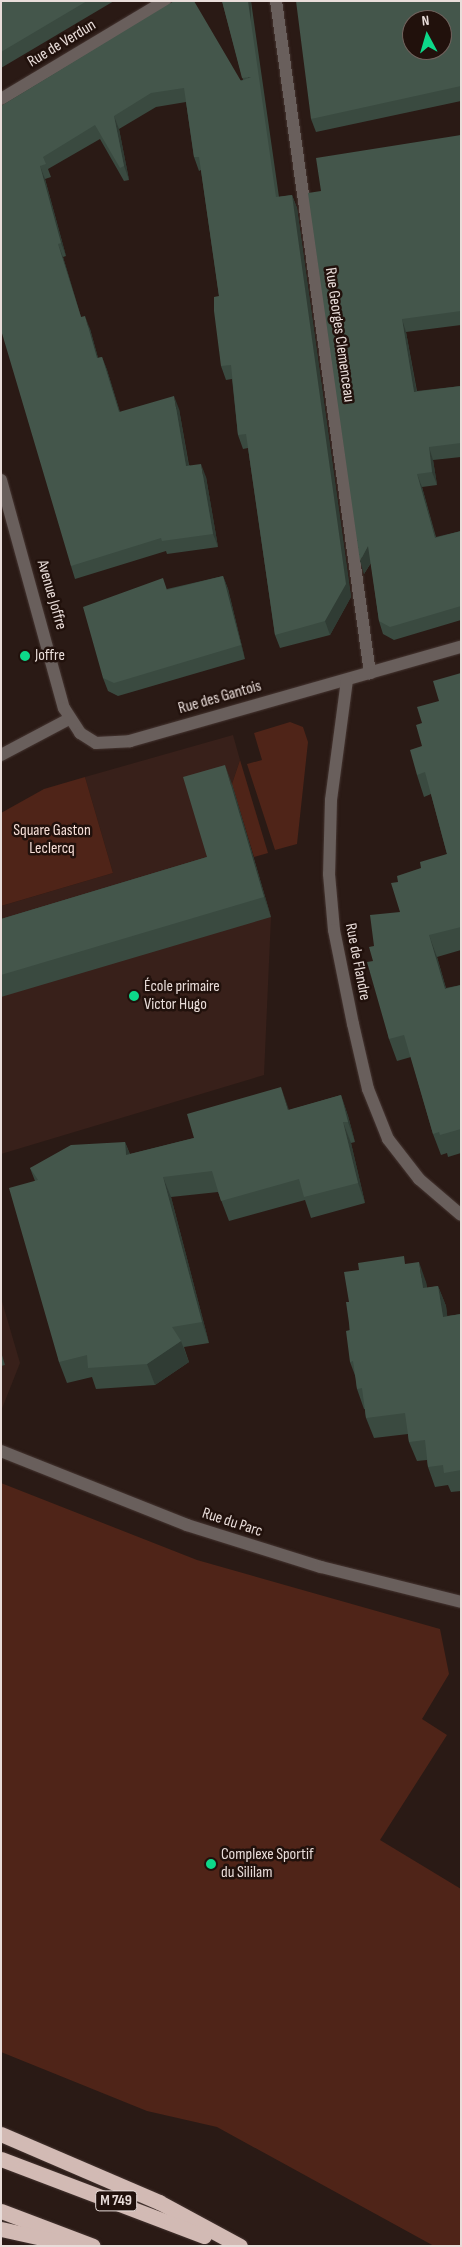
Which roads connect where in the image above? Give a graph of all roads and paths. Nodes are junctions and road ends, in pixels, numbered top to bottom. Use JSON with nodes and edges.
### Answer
{"nodes":[{"id":1,"x":165,"y":1,"type":"edge"},
{"id":2,"x":276,"y":1,"type":"edge"},
{"id":3,"x":1,"y":99,"type":"edge"},
{"id":4,"x":1,"y":480,"type":"edge"},
{"id":5,"x":461,"y":647,"type":"edge"},
{"id":6,"x":370,"y":673,"type":"junction"},
{"id":7,"x":347,"y":680,"type":"junction"},
{"id":8,"x":69,"y":719,"type":"junction"},
{"id":9,"x":1,"y":755,"type":"edge"},
{"id":10,"x":461,"y":1215,"type":"edge"},
{"id":11,"x":1,"y":1451,"type":"edge"},
{"id":12,"x":461,"y":1602,"type":"edge"},
{"id":13,"x":1,"y":2134,"type":"edge"},
{"id":14,"x":1,"y":2159,"type":"edge"},
{"id":15,"x":1,"y":2211,"type":"edge"},
{"id":16,"x":1,"y":2229,"type":"edge"},
{"id":17,"x":75,"y":2246,"type":"edge"},
{"id":18,"x":93,"y":2246,"type":"edge"},
{"id":19,"x":229,"y":2246,"type":"edge"},
{"id":20,"x":240,"y":2246,"type":"edge"}],
"edges":[{"from":1,"to":3,"type":"street","name":"Rue de Verdun"},
{"from":2,"to":6,"type":"street","name":"Rue Georges Clemenceau"},
{"from":4,"to":8,"type":"street","name":"Avenue Joffre"},
{"from":5,"to":6,"type":"street","name":"Rue des Gantois"},
{"from":6,"to":7,"type":"street","name":"Rue des Gantois"},
{"from":7,"to":8,"type":"street","name":"Rue des Gantois"},
{"from":7,"to":10,"type":"street","name":"Rue de Flandre"},
{"from":8,"to":9,"type":"street"},
{"from":11,"to":12,"type":"street","name":"Rue du Parc"},
{"from":13,"to":20,"type":"highway"},
{"from":14,"to":19,"type":"highway","number":"M 749"},
{"from":15,"to":18,"type":"highway"},
{"from":16,"to":17,"type":"highway"}]}
